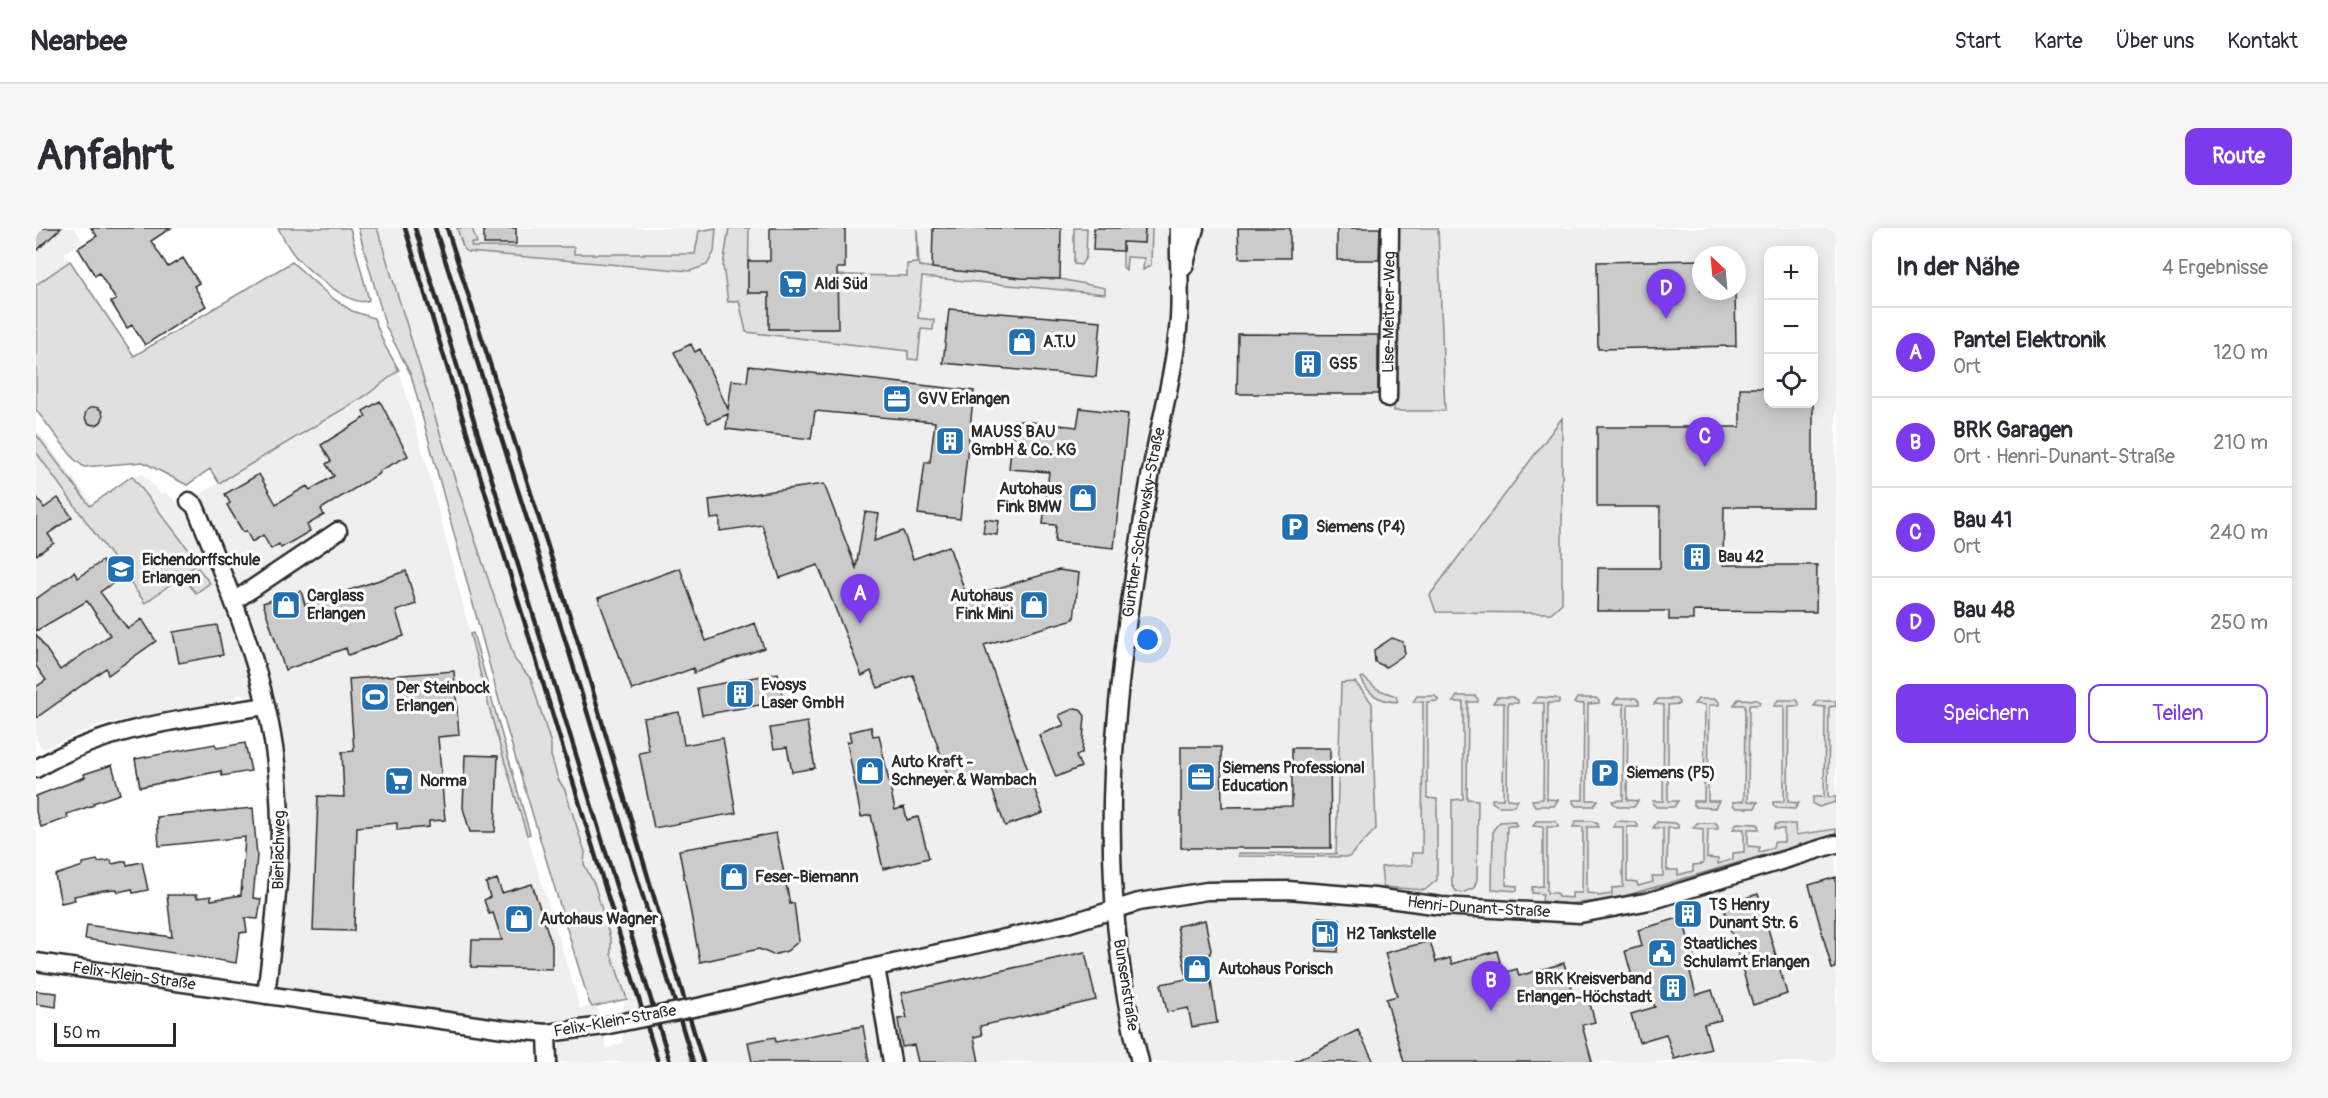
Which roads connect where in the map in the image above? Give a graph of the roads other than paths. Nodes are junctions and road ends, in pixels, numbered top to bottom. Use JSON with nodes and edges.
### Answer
{"nodes":[{"id":1,"x":1179,"y":228,"type":"edge"},
{"id":2,"x":1195,"y":228,"type":"edge"},
{"id":3,"x":1390,"y":228,"type":"edge"},
{"id":4,"x":1180,"y":279,"type":"junction"},
{"id":5,"x":1388,"y":398,"type":"dead end"},
{"id":6,"x":189,"y":501,"type":"dead end"},
{"id":7,"x":338,"y":531,"type":"dead end"},
{"id":8,"x":234,"y":601,"type":"junction"},
{"id":9,"x":265,"y":706,"type":"junction"},
{"id":10,"x":36,"y":769,"type":"edge"},
{"id":11,"x":1836,"y":844,"type":"edge"},
{"id":12,"x":1114,"y":908,"type":"junction"},
{"id":13,"x":36,"y":962,"type":"edge"},
{"id":14,"x":876,"y":967,"type":"junction"},
{"id":15,"x":266,"y":995,"type":"junction"},
{"id":16,"x":547,"y":1033,"type":"junction"},
{"id":17,"x":548,"y":1062,"type":"edge"},
{"id":18,"x":892,"y":1062,"type":"edge"},
{"id":19,"x":1140,"y":1062,"type":"edge"}],
"edges":[{"from":1,"to":4,"type":"street","name":"Günther-Scharowsky-Straße"},
{"from":2,"to":4,"type":"street","name":"Günther-Scharowsky-Straße"},
{"from":3,"to":5,"type":"street","name":"Lise-Meitner-Weg"},
{"from":4,"to":12,"type":"street","name":"Günther-Scharowsky-Straße"},
{"from":6,"to":8,"type":"street","name":"Bierlachweg"},
{"from":7,"to":8,"type":"street"},
{"from":8,"to":9,"type":"street","name":"Bierlachweg"},
{"from":9,"to":10,"type":"street"},
{"from":9,"to":15,"type":"street","name":"Bierlachweg"},
{"from":11,"to":12,"type":"street","name":"Henri-Dunant-Straße"},
{"from":12,"to":14,"type":"street","name":"Felix-Klein-Straße"},
{"from":12,"to":19,"type":"street","name":"Bunsenstraße"},
{"from":13,"to":15,"type":"street","name":"Felix-Klein-Straße"},
{"from":14,"to":16,"type":"street","name":"Felix-Klein-Straße","bridge":true},
{"from":14,"to":18,"type":"street"},
{"from":15,"to":16,"type":"street","name":"Felix-Klein-Straße"},
{"from":16,"to":17,"type":"street"}]}
